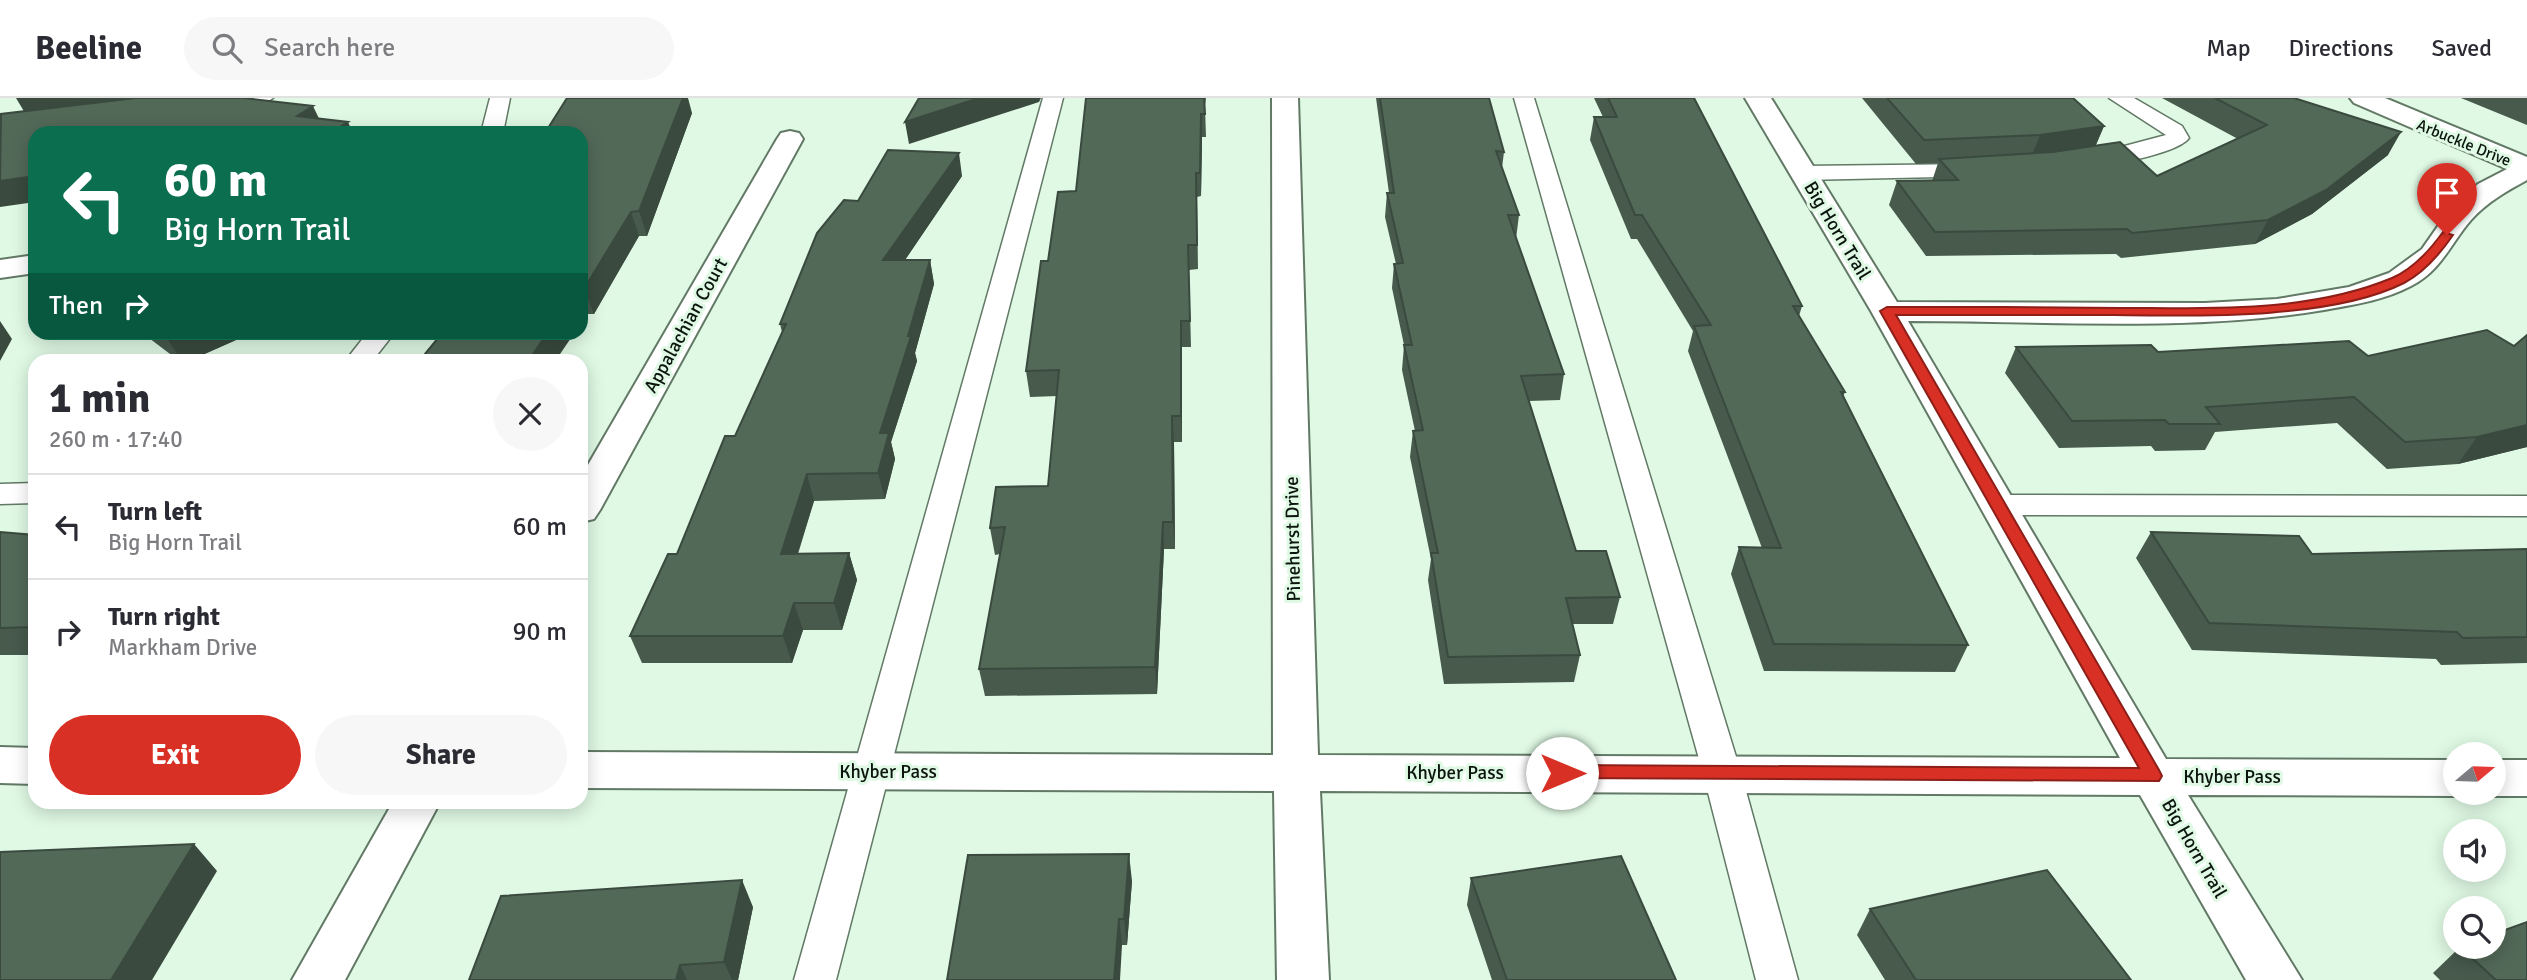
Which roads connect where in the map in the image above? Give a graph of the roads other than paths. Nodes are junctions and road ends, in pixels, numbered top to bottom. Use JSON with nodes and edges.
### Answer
{"nodes":[{"id":1,"x":263,"y":98,"type":"edge"},
{"id":2,"x":500,"y":98,"type":"edge"},
{"id":3,"x":1054,"y":98,"type":"edge"},
{"id":4,"x":1284,"y":98,"type":"edge"},
{"id":5,"x":1524,"y":98,"type":"edge"},
{"id":6,"x":1758,"y":98,"type":"edge"},
{"id":7,"x":2119,"y":98,"type":"edge"},
{"id":8,"x":2363,"y":98,"type":"edge"},
{"id":9,"x":194,"y":107,"type":"edge"},
{"id":10,"x":494,"y":126,"type":"edge"},
{"id":11,"x":790,"y":139,"type":"dead end"},
{"id":12,"x":2074,"y":164,"type":"edge"},
{"id":13,"x":2527,"y":168,"type":"edge"},
{"id":14,"x":2005,"y":170,"type":"edge"},
{"id":15,"x":1804,"y":173,"type":"junction"},
{"id":16,"x":28,"y":265,"type":"edge"},
{"id":17,"x":0,"y":269,"type":"edge"},
{"id":18,"x":1887,"y":311,"type":"junction"},
{"id":19,"x":375,"y":340,"type":"edge"},
{"id":20,"x":364,"y":354,"type":"edge"},
{"id":21,"x":28,"y":493,"type":"edge"},
{"id":22,"x":0,"y":494,"type":"edge"},
{"id":23,"x":588,"y":498,"type":"edge"},
{"id":24,"x":1999,"y":505,"type":"junction"},
{"id":25,"x":2527,"y":506,"type":"edge"},
{"id":26,"x":0,"y":765,"type":"edge"},
{"id":27,"x":28,"y":766,"type":"edge"},
{"id":28,"x":588,"y":770,"type":"edge"},
{"id":29,"x":872,"y":771,"type":"junction"},
{"id":30,"x":1296,"y":771,"type":"junction"},
{"id":31,"x":1722,"y":773,"type":"junction"},
{"id":32,"x":2153,"y":776,"type":"junction"},
{"id":33,"x":2443,"y":778,"type":"edge"},
{"id":34,"x":2506,"y":778,"type":"edge"},
{"id":35,"x":2527,"y":778,"type":"edge"},
{"id":36,"x":413,"y":809,"type":"edge"},
{"id":37,"x":318,"y":980,"type":"edge"},
{"id":38,"x":815,"y":980,"type":"edge"},
{"id":39,"x":1303,"y":980,"type":"edge"},
{"id":40,"x":1777,"y":980,"type":"edge"},
{"id":41,"x":2276,"y":980,"type":"edge"}],
"edges":[{"from":1,"to":9,"type":"lane"},
{"from":2,"to":10,"type":"lane"},
{"from":3,"to":29,"type":"lane"},
{"from":4,"to":30,"type":"street","name":"Pinehurst Drive"},
{"from":5,"to":31,"type":"lane"},
{"from":6,"to":15,"type":"street","name":"Big Horn Trail"},
{"from":7,"to":12,"type":"lane"},
{"from":8,"to":13,"type":"street","name":"Arbuckle Drive"},
{"from":11,"to":23,"type":"street","name":"Appalachian Court"},
{"from":13,"to":18,"type":"street"},
{"from":14,"to":15,"type":"lane"},
{"from":15,"to":18,"type":"street","name":"Big Horn Trail"},
{"from":16,"to":17,"type":"street"},
{"from":18,"to":24,"type":"street","name":"Big Horn Trail"},
{"from":19,"to":20,"type":"lane"},
{"from":21,"to":22,"type":"lane"},
{"from":24,"to":25,"type":"lane"},
{"from":24,"to":32,"type":"street","name":"Big Horn Trail"},
{"from":26,"to":27,"type":"street"},
{"from":28,"to":29,"type":"street","name":"Khyber Pass"},
{"from":29,"to":30,"type":"street","name":"Khyber Pass"},
{"from":29,"to":38,"type":"lane"},
{"from":30,"to":31,"type":"street","name":"Khyber Pass"},
{"from":30,"to":39,"type":"street","name":"Pinehurst Drive"},
{"from":31,"to":32,"type":"street","name":"Khyber Pass"},
{"from":31,"to":40,"type":"lane"},
{"from":32,"to":33,"type":"street","name":"Khyber Pass"},
{"from":32,"to":41,"type":"street","name":"Big Horn Trail"},
{"from":34,"to":35,"type":"street"},
{"from":36,"to":37,"type":"street"}]}
